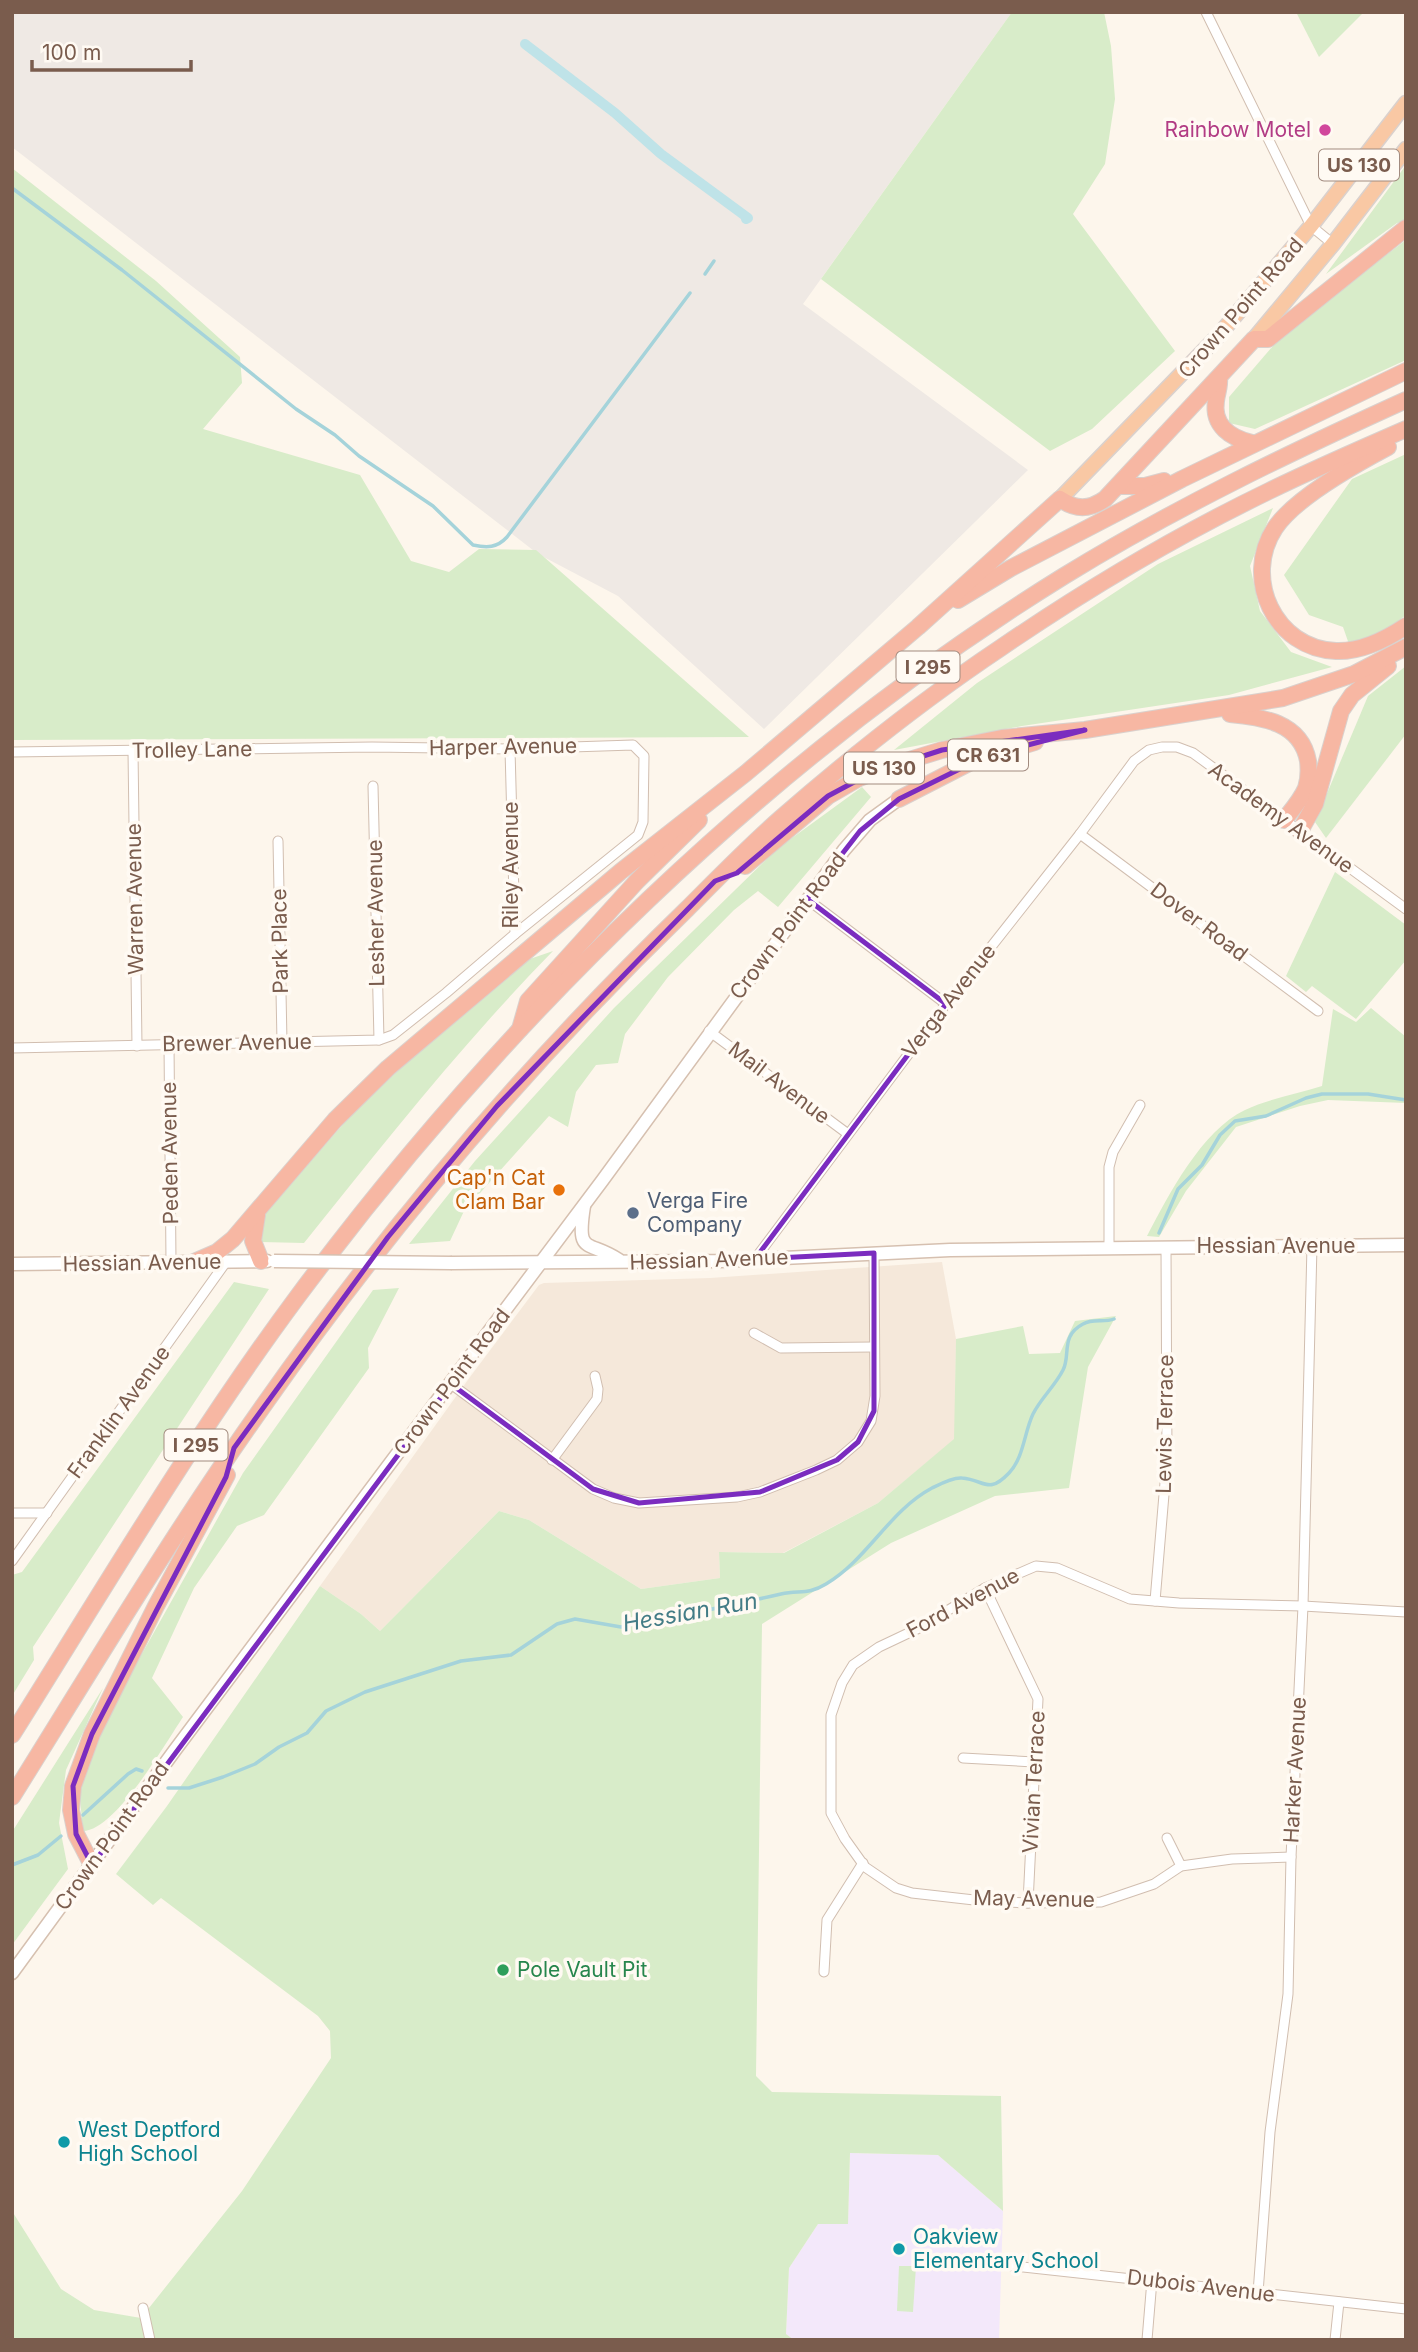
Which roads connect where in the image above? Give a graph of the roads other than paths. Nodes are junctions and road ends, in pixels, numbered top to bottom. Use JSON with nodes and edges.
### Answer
{"nodes":[{"id":1,"x":1206,"y":12,"type":"edge"},
{"id":2,"x":1406,"y":103,"type":"edge"},
{"id":3,"x":1406,"y":149,"type":"edge"},
{"id":4,"x":1311,"y":226,"type":"junction"},
{"id":5,"x":1406,"y":228,"type":"edge"},
{"id":6,"x":1333,"y":244,"type":"junction"},
{"id":7,"x":1254,"y":339,"type":"junction"},
{"id":8,"x":1406,"y":371,"type":"edge"},
{"id":9,"x":1219,"y":379,"type":"junction"},
{"id":10,"x":1406,"y":400,"type":"edge"},
{"id":11,"x":1406,"y":429,"type":"edge"},
{"id":12,"x":1406,"y":439,"type":"edge"},
{"id":13,"x":1252,"y":443,"type":"junction"},
{"id":14,"x":1195,"y":472,"type":"junction"},
{"id":15,"x":1118,"y":486,"type":"junction"},
{"id":16,"x":1059,"y":499,"type":"junction"},
{"id":17,"x":1406,"y":626,"type":"edge"},
{"id":18,"x":918,"y":627,"type":"junction"},
{"id":19,"x":1406,"y":648,"type":"edge"},
{"id":20,"x":1206,"y":712,"type":"junction"},
{"id":21,"x":1085,"y":730,"type":"junction"},
{"id":22,"x":372,"y":747,"type":"joint"},
{"id":23,"x":510,"y":749,"type":"junction"},
{"id":24,"x":1150,"y":749,"type":"joint"},
{"id":25,"x":133,"y":751,"type":"junction"},
{"id":26,"x":12,"y":752,"type":"edge"},
{"id":27,"x":746,"y":773,"type":"junction"},
{"id":28,"x":373,"y":786,"type":"dead end"},
{"id":29,"x":899,"y":799,"type":"joint"},
{"id":30,"x":1284,"y":820,"type":"junction"},
{"id":31,"x":1300,"y":831,"type":"junction"},
{"id":32,"x":1080,"y":834,"type":"junction"},
{"id":33,"x":278,"y":841,"type":"dead end"},
{"id":34,"x":715,"y":881,"type":"junction"},
{"id":35,"x":807,"y":899,"type":"junction"},
{"id":36,"x":1406,"y":908,"type":"edge"},
{"id":37,"x":515,"y":934,"type":"junction"},
{"id":38,"x":446,"y":993,"type":"joint"},
{"id":39,"x":946,"y":1004,"type":"junction"},
{"id":40,"x":1318,"y":1011,"type":"dead end"},
{"id":41,"x":519,"y":1031,"type":"junction"},
{"id":42,"x":709,"y":1031,"type":"junction"},
{"id":43,"x":379,"y":1040,"type":"junction"},
{"id":44,"x":282,"y":1042,"type":"junction"},
{"id":45,"x":169,"y":1044,"type":"junction"},
{"id":46,"x":137,"y":1046,"type":"junction"},
{"id":47,"x":12,"y":1048,"type":"edge"},
{"id":48,"x":1140,"y":1105,"type":"dead end"},
{"id":49,"x":848,"y":1134,"type":"junction"},
{"id":50,"x":584,"y":1205,"type":"junction"},
{"id":51,"x":257,"y":1212,"type":"junction"},
{"id":52,"x":1406,"y":1245,"type":"edge"},
{"id":53,"x":1312,"y":1246,"type":"junction"},
{"id":54,"x":1108,"y":1247,"type":"junction"},
{"id":55,"x":1166,"y":1247,"type":"junction"},
{"id":56,"x":874,"y":1253,"type":"junction"},
{"id":57,"x":755,"y":1259,"type":"junction"},
{"id":58,"x":267,"y":1261,"type":"junction"},
{"id":59,"x":171,"y":1262,"type":"junction"},
{"id":60,"x":194,"y":1262,"type":"junction"},
{"id":61,"x":226,"y":1262,"type":"junction"},
{"id":62,"x":622,"y":1262,"type":"junction"},
{"id":63,"x":12,"y":1264,"type":"edge"},
{"id":64,"x":540,"y":1264,"type":"junction"},
{"id":65,"x":754,"y":1333,"type":"dead end"},
{"id":66,"x":873,"y":1347,"type":"junction"},
{"id":67,"x":595,"y":1377,"type":"dead end"},
{"id":68,"x":451,"y":1384,"type":"junction"},
{"id":69,"x":234,"y":1448,"type":"junction"},
{"id":70,"x":552,"y":1460,"type":"junction"},
{"id":71,"x":12,"y":1513,"type":"edge"},
{"id":72,"x":47,"y":1513,"type":"junction"},
{"id":73,"x":12,"y":1561,"type":"edge"},
{"id":74,"x":985,"y":1588,"type":"junction"},
{"id":75,"x":1155,"y":1601,"type":"junction"},
{"id":76,"x":1303,"y":1606,"type":"junction"},
{"id":77,"x":1406,"y":1612,"type":"edge"},
{"id":78,"x":12,"y":1735,"type":"edge"},
{"id":79,"x":963,"y":1758,"type":"dead end"},
{"id":80,"x":1034,"y":1762,"type":"junction"},
{"id":81,"x":12,"y":1797,"type":"edge"},
{"id":82,"x":1167,"y":1838,"type":"dead end"},
{"id":83,"x":1291,"y":1857,"type":"junction"},
{"id":84,"x":863,"y":1863,"type":"junction"},
{"id":85,"x":92,"y":1865,"type":"junction"},
{"id":86,"x":1181,"y":1866,"type":"junction"},
{"id":87,"x":1028,"y":1903,"type":"junction"},
{"id":88,"x":824,"y":1972,"type":"dead end"},
{"id":89,"x":12,"y":1973,"type":"edge"},
{"id":90,"x":996,"y":2264,"type":"dead end"},
{"id":91,"x":1152,"y":2280,"type":"junction"},
{"id":92,"x":1258,"y":2293,"type":"junction"},
{"id":93,"x":1339,"y":2302,"type":"junction"},
{"id":94,"x":143,"y":2308,"type":"dead end"},
{"id":95,"x":1406,"y":2309,"type":"edge"},
{"id":96,"x":150,"y":2340,"type":"edge"},
{"id":97,"x":1147,"y":2340,"type":"edge"},
{"id":98,"x":1335,"y":2340,"type":"edge"}],
"edges":[{"from":1,"to":4,"type":"street"},
{"from":2,"to":4,"type":"highway","name":"Crown Point Road","number":"US 130"},
{"from":3,"to":6,"type":"highway"},
{"from":4,"to":6,"type":"street"},
{"from":4,"to":16,"type":"highway","name":"Crown Point Road","number":"US 130"},
{"from":5,"to":7,"type":"highway"},
{"from":6,"to":7,"type":"highway"},
{"from":7,"to":9,"type":"highway"},
{"from":8,"to":13,"type":"highway"},
{"from":9,"to":13,"type":"highway"},
{"from":9,"to":15,"type":"highway"},
{"from":10,"to":41,"type":"highway","number":"I 295"},
{"from":11,"to":34,"type":"highway","number":"I 295"},
{"from":12,"to":17,"type":"highway"},
{"from":13,"to":14,"type":"highway"},
{"from":14,"to":15,"type":"highway"},
{"from":14,"to":18,"type":"highway"},
{"from":15,"to":16,"type":"highway"},
{"from":16,"to":18,"type":"highway","number":"US 130"},
{"from":18,"to":27,"type":"highway","number":"US 130"},
{"from":19,"to":20,"type":"highway","number":"US 130"},
{"from":19,"to":31,"type":"highway"},
{"from":20,"to":21,"type":"highway","number":"US 130"},
{"from":20,"to":30,"type":"highway"},
{"from":21,"to":29,"type":"highway","number":"CR 631"},
{"from":21,"to":34,"type":"highway","number":"US 130"},
{"from":22,"to":23,"type":"street","name":"Harper Avenue"},
{"from":22,"to":25,"type":"street","name":"Trolley Lane"},
{"from":23,"to":37,"type":"street","name":"Riley Avenue"},
{"from":23,"to":37,"type":"street","name":"Harper Avenue"},
{"from":24,"to":30,"type":"street","name":"Academy Avenue"},
{"from":24,"to":32,"type":"street","name":"Verga Avenue"},
{"from":25,"to":26,"type":"street","name":"Trolley Lane"},
{"from":25,"to":46,"type":"street","name":"Warren Avenue"},
{"from":27,"to":41,"type":"highway","number":"US 130"},
{"from":27,"to":51,"type":"highway"},
{"from":28,"to":43,"type":"street","name":"Lesher Avenue"},
{"from":29,"to":35,"type":"main road","name":"Crown Point Road","number":"CR 631"},
{"from":30,"to":31,"type":"street","name":"Academy Avenue"},
{"from":31,"to":36,"type":"street","name":"Academy Avenue"},
{"from":32,"to":39,"type":"street","name":"Verga Avenue"},
{"from":32,"to":40,"type":"street","name":"Dover Road"},
{"from":33,"to":44,"type":"street","name":"Park Place"},
{"from":34,"to":69,"type":"highway","number":"I 295"},
{"from":35,"to":39,"type":"street"},
{"from":35,"to":42,"type":"main road","name":"Crown Point Road","number":"CR 631"},
{"from":37,"to":38,"type":"street","name":"Riley Avenue"},
{"from":38,"to":43,"type":"street","name":"Brewer Avenue"},
{"from":39,"to":49,"type":"street","name":"Verga Avenue"},
{"from":41,"to":78,"type":"highway","number":"I 295"},
{"from":42,"to":49,"type":"street","name":"Mail Avenue"},
{"from":42,"to":50,"type":"main road","name":"Crown Point Road","number":"CR 631"},
{"from":43,"to":44,"type":"street","name":"Brewer Avenue"},
{"from":44,"to":45,"type":"street","name":"Brewer Avenue"},
{"from":45,"to":46,"type":"street","name":"Brewer Avenue"},
{"from":45,"to":59,"type":"street","name":"Peden Avenue"},
{"from":46,"to":47,"type":"street","name":"Brewer Avenue"},
{"from":48,"to":54,"type":"street"},
{"from":49,"to":57,"type":"street","name":"Verga Avenue"},
{"from":50,"to":62,"type":"main road"},
{"from":50,"to":64,"type":"main road","name":"Crown Point Road","number":"CR 631"},
{"from":51,"to":58,"type":"highway"},
{"from":51,"to":60,"type":"highway"},
{"from":52,"to":53,"type":"main road","name":"Hessian Avenue"},
{"from":53,"to":55,"type":"main road","name":"Hessian Avenue"},
{"from":53,"to":76,"type":"street","name":"Harker Avenue"},
{"from":54,"to":55,"type":"main road","name":"Hessian Avenue"},
{"from":54,"to":56,"type":"main road","name":"Hessian Avenue"},
{"from":55,"to":75,"type":"street","name":"Lewis Terrace"},
{"from":56,"to":57,"type":"main road","name":"Hessian Avenue"},
{"from":56,"to":66,"type":"street"},
{"from":57,"to":62,"type":"main road","name":"Hessian Avenue"},
{"from":58,"to":61,"type":"main road","name":"Hessian Avenue"},
{"from":58,"to":64,"type":"main road","name":"Hessian Avenue","bridge":true},
{"from":59,"to":60,"type":"main road","name":"Hessian Avenue"},
{"from":59,"to":63,"type":"main road","name":"Hessian Avenue"},
{"from":60,"to":61,"type":"main road","name":"Hessian Avenue"},
{"from":61,"to":72,"type":"street","name":"Franklin Avenue"},
{"from":62,"to":64,"type":"main road","name":"Hessian Avenue"},
{"from":64,"to":68,"type":"main road","name":"Crown Point Road","number":"CR 631"},
{"from":65,"to":66,"type":"street"},
{"from":66,"to":70,"type":"street"},
{"from":67,"to":70,"type":"street"},
{"from":68,"to":70,"type":"street"},
{"from":68,"to":85,"type":"main road","name":"Crown Point Road","number":"CR 631"},
{"from":69,"to":81,"type":"highway","number":"I 295"},
{"from":69,"to":85,"type":"highway"},
{"from":71,"to":72,"type":"street"},
{"from":72,"to":73,"type":"street","name":"Franklin Avenue"},
{"from":74,"to":75,"type":"street","name":"Ford Avenue"},
{"from":74,"to":80,"type":"street","name":"Vivian Terrace"},
{"from":74,"to":84,"type":"street","name":"Ford Avenue"},
{"from":75,"to":76,"type":"street","name":"Ford Avenue"},
{"from":76,"to":77,"type":"street","name":"Ford Avenue"},
{"from":76,"to":83,"type":"street","name":"Harker Avenue"},
{"from":79,"to":80,"type":"street"},
{"from":80,"to":87,"type":"street","name":"Vivian Terrace"},
{"from":82,"to":86,"type":"street"},
{"from":83,"to":86,"type":"street","name":"May Avenue"},
{"from":83,"to":92,"type":"street","name":"Harker Avenue"},
{"from":84,"to":87,"type":"street","name":"May Avenue"},
{"from":84,"to":88,"type":"street"},
{"from":85,"to":89,"type":"main road","name":"Crown Point Road","number":"CR 631"},
{"from":86,"to":87,"type":"street","name":"May Avenue"},
{"from":90,"to":91,"type":"street","name":"Dubois Avenue"},
{"from":91,"to":92,"type":"street","name":"Dubois Avenue"},
{"from":91,"to":97,"type":"street"},
{"from":92,"to":93,"type":"street","name":"Dubois Avenue"},
{"from":93,"to":95,"type":"street","name":"Dubois Avenue"},
{"from":93,"to":98,"type":"street"},
{"from":94,"to":96,"type":"street"}]}
